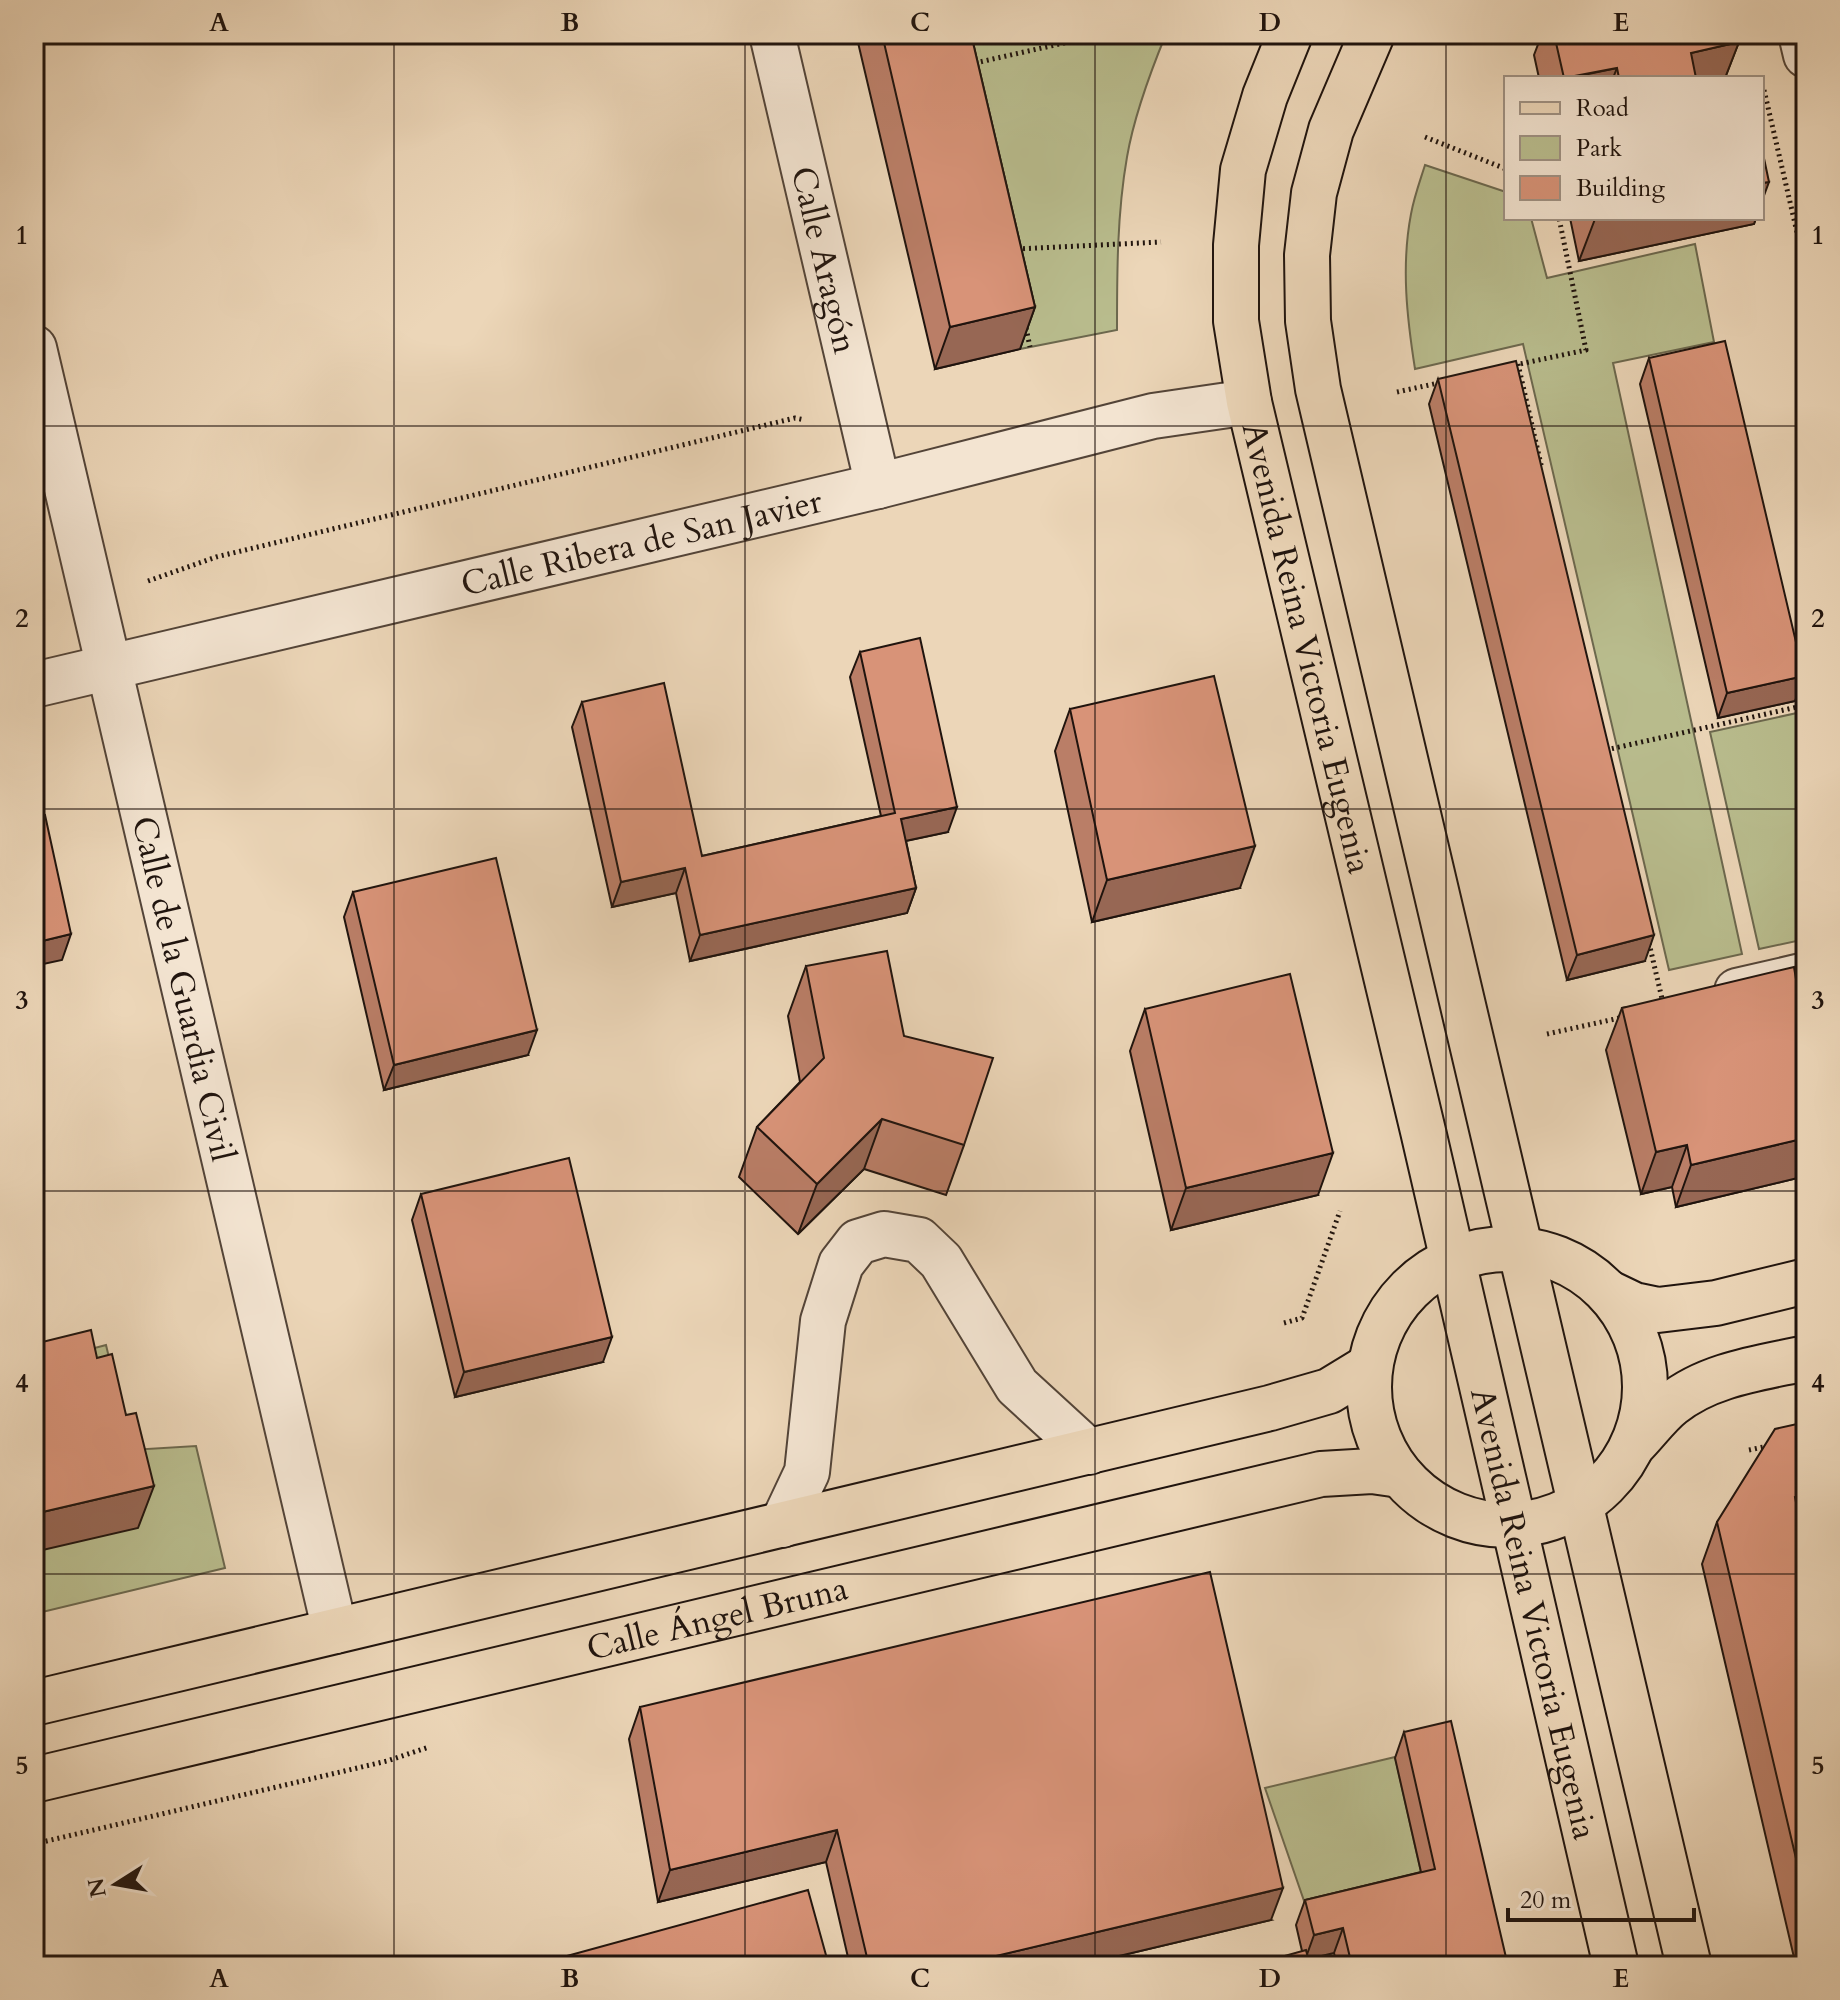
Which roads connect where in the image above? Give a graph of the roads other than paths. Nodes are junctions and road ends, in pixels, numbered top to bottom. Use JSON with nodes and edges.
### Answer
{"nodes":[{"id":1,"x":772,"y":34,"type":"edge"},
{"id":2,"x":1290,"y":34,"type":"edge"},
{"id":3,"x":1372,"y":34,"type":"edge"},
{"id":4,"x":1801,"y":34,"type":"edge"},
{"id":5,"x":1806,"y":55,"type":"edge"},
{"id":6,"x":34,"y":348,"type":"edge"},
{"id":7,"x":1249,"y":402,"type":"junction"},
{"id":8,"x":878,"y":486,"type":"junction"},
{"id":9,"x":107,"y":667,"type":"junction"},
{"id":10,"x":34,"y":685,"type":"edge"},
{"id":11,"x":1806,"y":975,"type":"edge"},
{"id":12,"x":1665,"y":1008,"type":"edge"},
{"id":13,"x":1521,"y":1249,"type":"junction"},
{"id":14,"x":1452,"y":1260,"type":"junction"},
{"id":15,"x":1806,"y":1281,"type":"edge"},
{"id":16,"x":1609,"y":1293,"type":"junction"},
{"id":17,"x":1806,"y":1358,"type":"edge"},
{"id":18,"x":1370,"y":1366,"type":"junction"},
{"id":19,"x":1632,"y":1446,"type":"junction"},
{"id":20,"x":1089,"y":1452,"type":"junction"},
{"id":21,"x":1400,"y":1475,"type":"junction"},
{"id":22,"x":1582,"y":1504,"type":"junction"},
{"id":23,"x":782,"y":1525,"type":"junction"},
{"id":24,"x":1512,"y":1526,"type":"junction"},
{"id":25,"x":335,"y":1631,"type":"junction"},
{"id":26,"x":34,"y":1703,"type":"edge"},
{"id":27,"x":34,"y":1780,"type":"edge"},
{"id":28,"x":1616,"y":1966,"type":"edge"},
{"id":29,"x":1689,"y":1966,"type":"edge"}],
"edges":[{"from":1,"to":8,"type":"street","name":"Calle Aragón"},
{"from":2,"to":7,"type":"main road","name":"Avenida Reina Victoria Eugenia"},
{"from":3,"to":13,"type":"main road","name":"Avenida Reina Victoria Eugenia"},
{"from":4,"to":5,"type":"street"},
{"from":6,"to":9,"type":"street","name":"Calle de la Guardia Civil"},
{"from":7,"to":8,"type":"street","name":"Calle Ribera de San Javier"},
{"from":7,"to":14,"type":"main road","name":"Avenida Reina Victoria Eugenia"},
{"from":8,"to":9,"type":"street","name":"Calle Ribera de San Javier"},
{"from":9,"to":10,"type":"street","name":"Calle Ribera de San Javier"},
{"from":9,"to":25,"type":"street","name":"Calle de la Guardia Civil"},
{"from":11,"to":12,"type":"street"},
{"from":13,"to":14,"type":"main road","name":"Avenida Reina Victoria Eugenia"},
{"from":13,"to":16,"type":"main road","name":"Avenida Reina Victoria Eugenia"},
{"from":13,"to":22,"type":"main road","name":"Avenida Reina Victoria Eugenia"},
{"from":14,"to":18,"type":"main road"},
{"from":14,"to":24,"type":"main road","name":"Avenida Reina Victoria Eugenia"},
{"from":15,"to":16,"type":"main road"},
{"from":16,"to":19,"type":"main road","name":"Avenida Reina Victoria Eugenia"},
{"from":17,"to":19,"type":"main road"},
{"from":18,"to":20,"type":"main road"},
{"from":18,"to":21,"type":"main road"},
{"from":19,"to":22,"type":"main road","name":"Avenida Reina Victoria Eugenia"},
{"from":20,"to":23,"type":"main road"},
{"from":20,"to":23,"type":"street"},
{"from":21,"to":24,"type":"main road"},
{"from":21,"to":27,"type":"main road","name":"Calle Ángel Bruna"},
{"from":22,"to":24,"type":"main road"},
{"from":22,"to":29,"type":"main road","name":"Avenida Reina Victoria Eugenia"},
{"from":23,"to":25,"type":"main road"},
{"from":24,"to":28,"type":"main road","name":"Avenida Reina Victoria Eugenia"},
{"from":25,"to":26,"type":"main road"}]}
